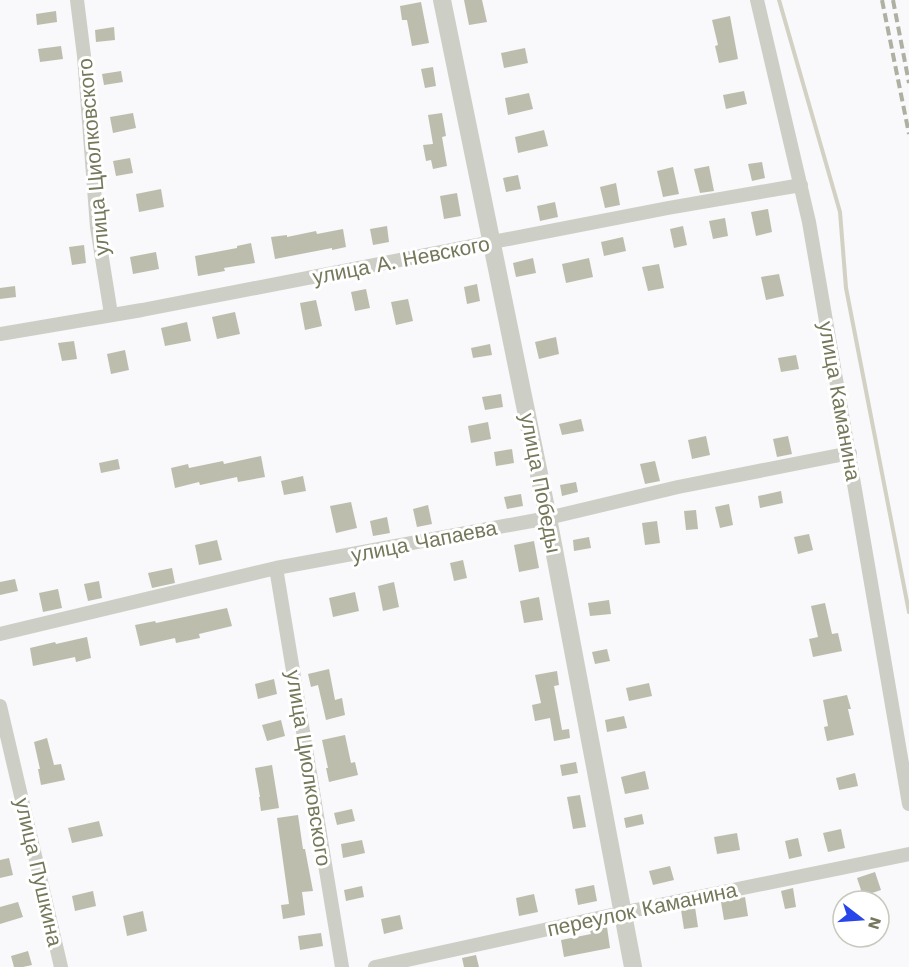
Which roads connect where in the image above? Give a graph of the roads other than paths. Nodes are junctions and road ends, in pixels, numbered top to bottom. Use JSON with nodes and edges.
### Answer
{"nodes":[{"id":1,"x":77,"y":0,"type":"edge"},
{"id":2,"x":442,"y":0,"type":"edge"},
{"id":3,"x":757,"y":0,"type":"edge"},
{"id":4,"x":801,"y":185,"type":"junction"},
{"id":5,"x":492,"y":242,"type":"junction"},
{"id":6,"x":111,"y":314,"type":"junction"},
{"id":7,"x":0,"y":334,"type":"edge"},
{"id":8,"x":850,"y":453,"type":"junction"},
{"id":9,"x":548,"y":518,"type":"junction"},
{"id":10,"x":276,"y":568,"type":"junction"},
{"id":11,"x":0,"y":634,"type":"edge"},
{"id":12,"x":0,"y":706,"type":"edge"},
{"id":13,"x":909,"y":804,"type":"edge"},
{"id":14,"x":909,"y":854,"type":"edge"},
{"id":15,"x":621,"y":913,"type":"junction"},
{"id":16,"x":61,"y":967,"type":"edge"},
{"id":17,"x":342,"y":967,"type":"edge"},
{"id":18,"x":375,"y":967,"type":"edge"},
{"id":19,"x":633,"y":967,"type":"edge"}],
"edges":[{"from":1,"to":6,"type":"street","name":"улица Циолковского"},
{"from":2,"to":5,"type":"street","name":"улица Победы"},
{"from":3,"to":4,"type":"street","name":"улица Каманина"},
{"from":4,"to":5,"type":"street","name":"улица А. Невского"},
{"from":4,"to":8,"type":"street","name":"улица Каманина"},
{"from":5,"to":6,"type":"street","name":"улица А. Невского"},
{"from":5,"to":9,"type":"street","name":"улица Победы"},
{"from":6,"to":7,"type":"street","name":"улица А. Невского"},
{"from":8,"to":9,"type":"street","name":"улица Чапаева"},
{"from":8,"to":13,"type":"street","name":"улица Каманина"},
{"from":9,"to":10,"type":"street","name":"улица Чапаева"},
{"from":9,"to":15,"type":"street","name":"улица Победы"},
{"from":10,"to":11,"type":"street","name":"улица Чапаева"},
{"from":10,"to":17,"type":"street","name":"улица Циолковского"},
{"from":12,"to":16,"type":"street","name":"улица Пушкина"},
{"from":14,"to":15,"type":"street","name":"переулок Каманина"},
{"from":15,"to":18,"type":"street","name":"переулок Каманина"},
{"from":15,"to":19,"type":"street","name":"улица Победы"}]}
